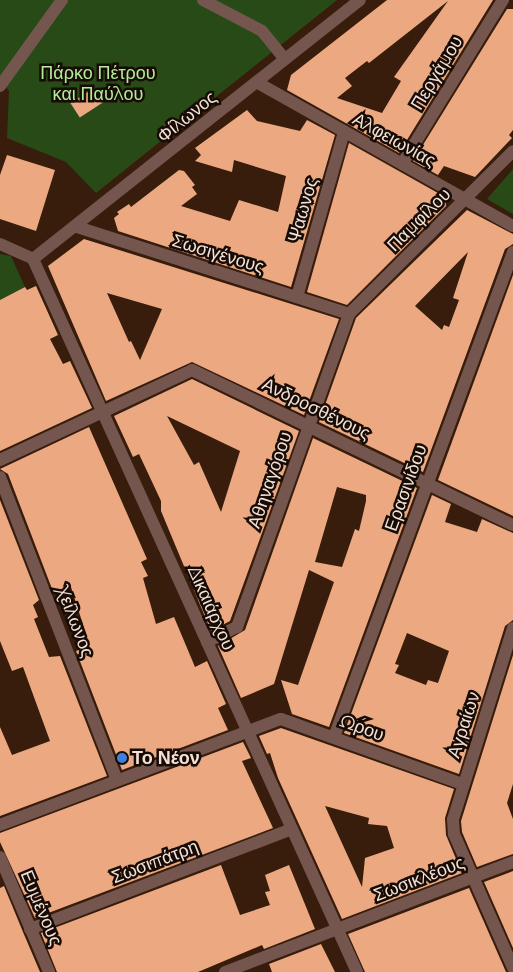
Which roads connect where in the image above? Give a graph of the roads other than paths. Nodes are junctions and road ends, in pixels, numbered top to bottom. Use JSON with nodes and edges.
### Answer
{"nodes":[{"id":1,"x":62,"y":0,"type":"edge"},
{"id":2,"x":203,"y":0,"type":"edge"},
{"id":3,"x":360,"y":0,"type":"edge"},
{"id":4,"x":503,"y":0,"type":"edge"},
{"id":5,"x":285,"y":59,"type":"junction"},
{"id":6,"x":258,"y":83,"type":"junction"},
{"id":7,"x":0,"y":86,"type":"edge"},
{"id":8,"x":344,"y":132,"type":"junction"},
{"id":9,"x":513,"y":151,"type":"edge"},
{"id":10,"x":402,"y":164,"type":"junction"},
{"id":11,"x":464,"y":200,"type":"junction"},
{"id":12,"x":513,"y":226,"type":"edge"},
{"id":13,"x":77,"y":227,"type":"junction"},
{"id":14,"x":0,"y":244,"type":"edge"},
{"id":15,"x":513,"y":252,"type":"edge"},
{"id":16,"x":33,"y":258,"type":"junction"},
{"id":17,"x":297,"y":297,"type":"junction"},
{"id":18,"x":349,"y":314,"type":"junction"},
{"id":19,"x":103,"y":413,"type":"junction"},
{"id":20,"x":308,"y":424,"type":"junction"},
{"id":21,"x":0,"y":460,"type":"edge"},
{"id":22,"x":0,"y":477,"type":"edge"},
{"id":23,"x":426,"y":482,"type":"junction"},
{"id":24,"x":513,"y":524,"type":"edge"},
{"id":25,"x":513,"y":628,"type":"edge"},
{"id":26,"x":207,"y":642,"type":"junction"},
{"id":27,"x":248,"y":731,"type":"junction"},
{"id":28,"x":334,"y":737,"type":"junction"},
{"id":29,"x":117,"y":780,"type":"junction"},
{"id":30,"x":463,"y":784,"type":"junction"},
{"id":31,"x":0,"y":824,"type":"edge"},
{"id":32,"x":292,"y":828,"type":"junction"},
{"id":33,"x":0,"y":857,"type":"edge"},
{"id":34,"x":513,"y":862,"type":"edge"},
{"id":35,"x":474,"y":877,"type":"junction"},
{"id":36,"x":30,"y":929,"type":"junction"},
{"id":37,"x":338,"y":929,"type":"junction"},
{"id":38,"x":513,"y":968,"type":"edge"},
{"id":39,"x":49,"y":972,"type":"edge"},
{"id":40,"x":225,"y":972,"type":"edge"},
{"id":41,"x":357,"y":972,"type":"edge"}],
"edges":[{"from":1,"to":7,"type":"street"},
{"from":2,"to":5,"type":"street"},
{"from":3,"to":5,"type":"street","name":"Φίλωνος"},
{"from":4,"to":10,"type":"street","name":"Περγάμου"},
{"from":5,"to":6,"type":"street","name":"Φίλωνος"},
{"from":6,"to":8,"type":"street","name":"Αλφειωνίας"},
{"from":6,"to":13,"type":"street","name":"Φίλωνος"},
{"from":8,"to":10,"type":"street","name":"Αλφειωνίας"},
{"from":8,"to":17,"type":"street","name":"Ψαωνος"},
{"from":9,"to":11,"type":"street","name":"Παμφίλου"},
{"from":10,"to":11,"type":"street","name":"Αλφειωνίας"},
{"from":11,"to":12,"type":"street","name":"Αλφειωνίας"},
{"from":11,"to":18,"type":"street","name":"Παμφίλου"},
{"from":13,"to":16,"type":"street","name":"Φίλωνος"},
{"from":13,"to":17,"type":"street","name":"Σωσιγένους"},
{"from":14,"to":16,"type":"street"},
{"from":15,"to":23,"type":"street","name":"Ερασινίδου"},
{"from":16,"to":19,"type":"street","name":"Δικαιάρχου"},
{"from":17,"to":18,"type":"street","name":"Σωσιγένους"},
{"from":18,"to":20,"type":"street","name":"Αθηναγόρου"},
{"from":19,"to":20,"type":"street","name":"Ανδροσθένους"},
{"from":19,"to":21,"type":"street"},
{"from":19,"to":26,"type":"street","name":"Δικαιάρχου"},
{"from":20,"to":23,"type":"street","name":"Ανδροσθένους"},
{"from":20,"to":26,"type":"street","name":"Αθηναγόρου"},
{"from":22,"to":29,"type":"street","name":"Χείλωνος"},
{"from":23,"to":24,"type":"street","name":"Ανδροσθένους"},
{"from":23,"to":28,"type":"street","name":"Ερασινίδου"},
{"from":25,"to":30,"type":"street","name":"Αγραίων"},
{"from":26,"to":27,"type":"street","name":"Δικαιάρχου"},
{"from":27,"to":28,"type":"street","name":"Ώρου"},
{"from":27,"to":29,"type":"street","name":"Ώρου"},
{"from":27,"to":32,"type":"street","name":"Δικαιάρχου"},
{"from":28,"to":30,"type":"street","name":"Ώρου"},
{"from":29,"to":31,"type":"street","name":"Ώρου"},
{"from":30,"to":35,"type":"street","name":"Αγραίων"},
{"from":32,"to":36,"type":"street","name":"Σωσιπάτρη"},
{"from":32,"to":37,"type":"street","name":"Δικαιάρχου"},
{"from":33,"to":36,"type":"street","name":"Ευμένους"},
{"from":34,"to":35,"type":"street","name":"Σωσικλέους"},
{"from":35,"to":37,"type":"street","name":"Σωσικλέους"},
{"from":35,"to":38,"type":"street"},
{"from":36,"to":39,"type":"street","name":"Ευμένους"},
{"from":37,"to":40,"type":"street","name":"Σωσικλέους"},
{"from":37,"to":41,"type":"street","name":"Δικαιάρχου"}]}
